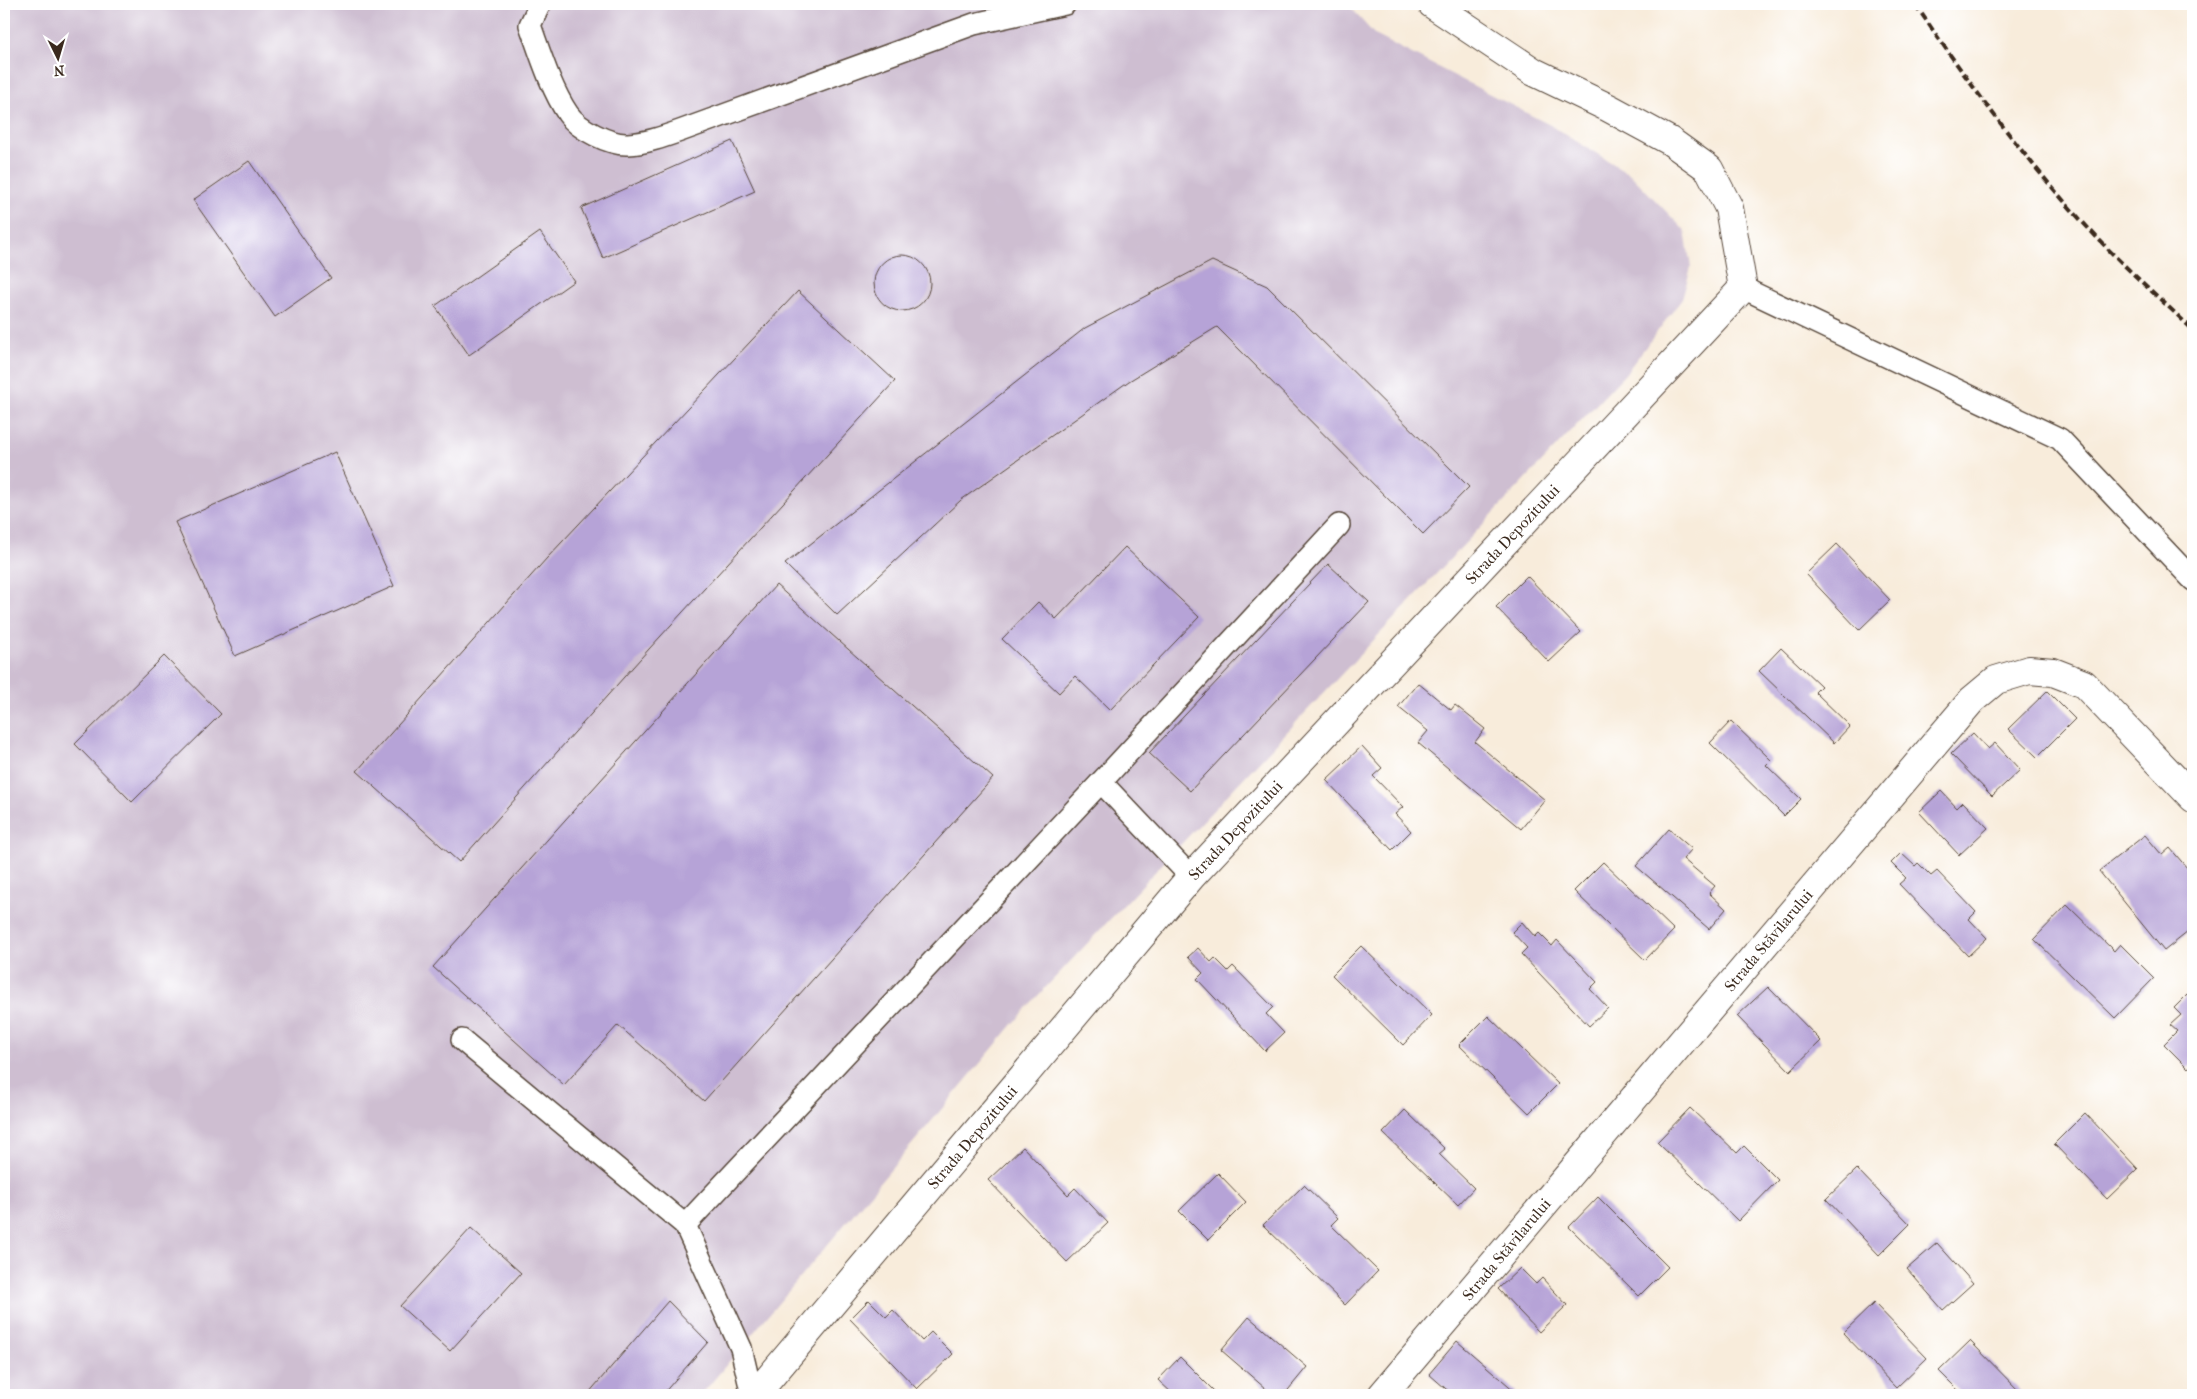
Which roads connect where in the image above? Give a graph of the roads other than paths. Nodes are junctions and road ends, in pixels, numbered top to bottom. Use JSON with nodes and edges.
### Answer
{"nodes":[{"id":1,"x":540,"y":4,"type":"edge"},
{"id":2,"x":1007,"y":4,"type":"edge"},
{"id":3,"x":1063,"y":4,"type":"edge"},
{"id":4,"x":1432,"y":4,"type":"edge"},
{"id":5,"x":992,"y":20,"type":"junction"},
{"id":6,"x":1743,"y":288,"type":"junction"},
{"id":7,"x":1339,"y":525,"type":"dead end"},
{"id":8,"x":2193,"y":580,"type":"edge"},
{"id":9,"x":1101,"y":782,"type":"junction"},
{"id":10,"x":2193,"y":798,"type":"edge"},
{"id":11,"x":1191,"y":877,"type":"junction"},
{"id":12,"x":462,"y":1040,"type":"dead end"},
{"id":13,"x":685,"y":1225,"type":"junction"},
{"id":14,"x":754,"y":1395,"type":"edge"},
{"id":15,"x":1382,"y":1395,"type":"edge"}],
"edges":[{"from":1,"to":5,"type":"lane"},
{"from":2,"to":5,"type":"lane"},
{"from":3,"to":5,"type":"lane"},
{"from":4,"to":6,"type":"street"},
{"from":6,"to":8,"type":"lane"},
{"from":6,"to":11,"type":"street","name":"Strada Depozitului"},
{"from":7,"to":9,"type":"lane"},
{"from":9,"to":11,"type":"lane"},
{"from":9,"to":13,"type":"lane"},
{"from":10,"to":15,"type":"street","name":"Strada Stăvilarului"},
{"from":11,"to":14,"type":"street","name":"Strada Depozitului"},
{"from":12,"to":13,"type":"lane"},
{"from":13,"to":14,"type":"lane"}]}
